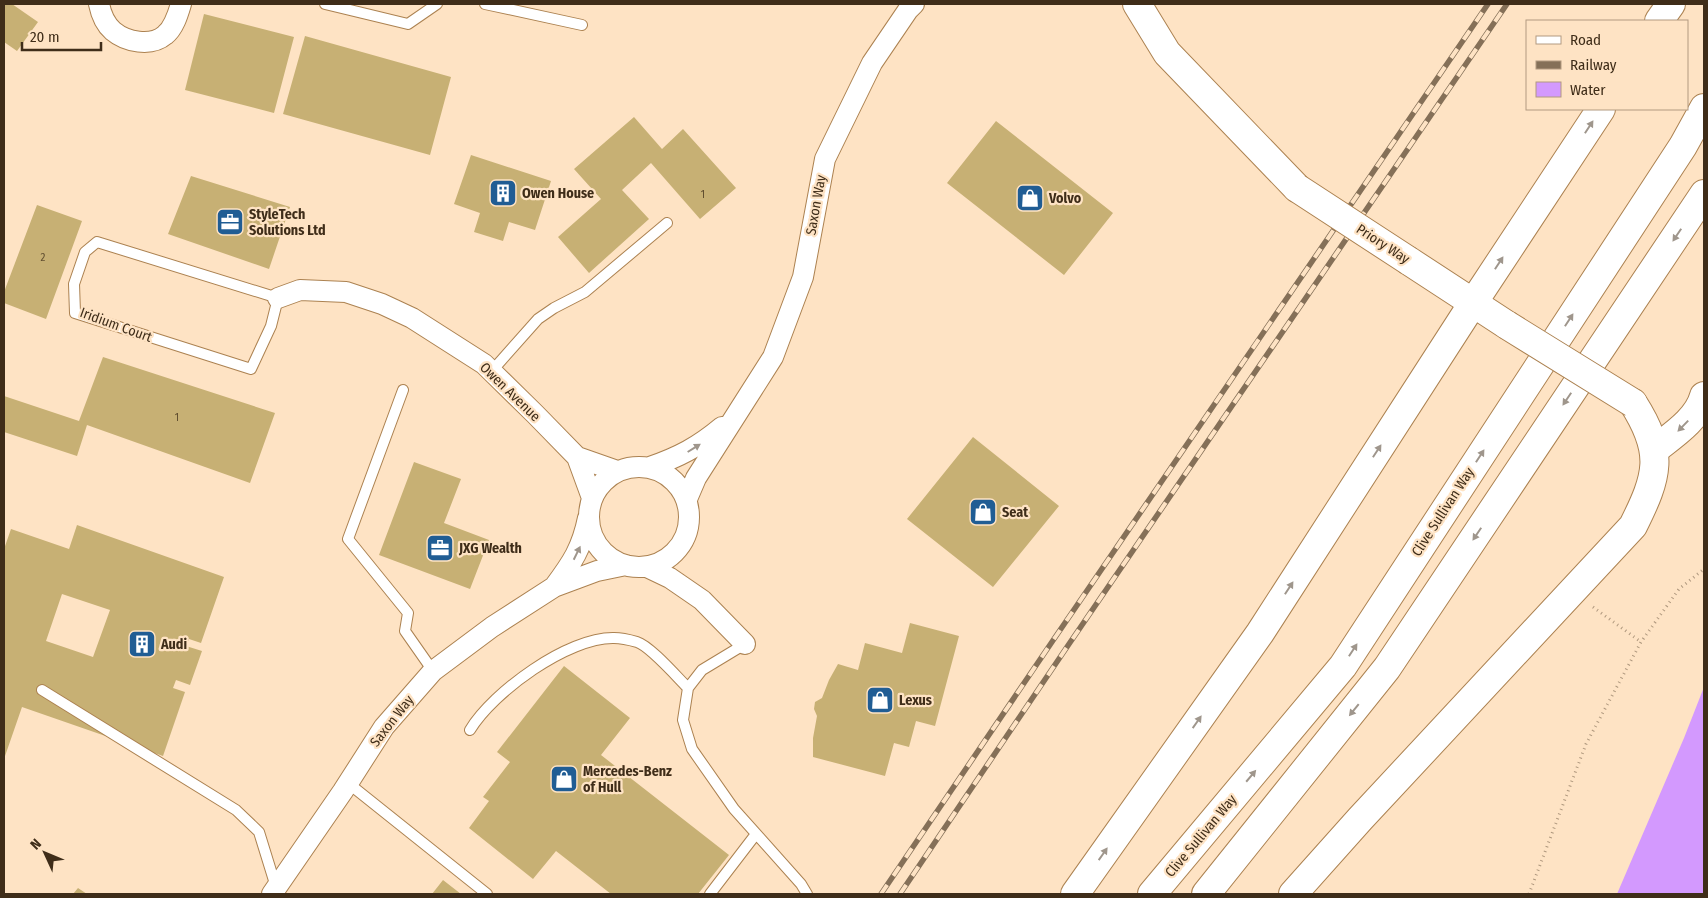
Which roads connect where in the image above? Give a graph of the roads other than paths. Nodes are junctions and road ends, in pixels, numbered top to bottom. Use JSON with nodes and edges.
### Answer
{"nodes":[{"id":1,"x":99,"y":4,"type":"edge"},
{"id":2,"x":182,"y":4,"type":"edge"},
{"id":3,"x":324,"y":4,"type":"edge"},
{"id":4,"x":437,"y":4,"type":"edge"},
{"id":5,"x":485,"y":4,"type":"edge"},
{"id":6,"x":914,"y":4,"type":"edge"},
{"id":7,"x":1137,"y":4,"type":"edge"},
{"id":8,"x":1671,"y":4,"type":"edge"},
{"id":9,"x":1660,"y":20,"type":"edge"},
{"id":10,"x":582,"y":25,"type":"dead end"},
{"id":11,"x":1704,"y":108,"type":"edge"},
{"id":12,"x":1600,"y":110,"type":"edge"},
{"id":13,"x":1704,"y":194,"type":"edge"},
{"id":14,"x":667,"y":223,"type":"dead end"},
{"id":15,"x":278,"y":298,"type":"junction"},
{"id":16,"x":1472,"y":303,"type":"junction"},
{"id":17,"x":492,"y":372,"type":"junction"},
{"id":18,"x":403,"y":390,"type":"dead end"},
{"id":19,"x":1704,"y":396,"type":"edge"},
{"id":20,"x":737,"y":415,"type":"junction"},
{"id":21,"x":1654,"y":450,"type":"junction"},
{"id":22,"x":577,"y":457,"type":"junction"},
{"id":23,"x":650,"y":467,"type":"junction"},
{"id":24,"x":617,"y":471,"type":"junction"},
{"id":25,"x":687,"y":499,"type":"junction"},
{"id":26,"x":590,"y":507,"type":"junction"},
{"id":27,"x":680,"y":546,"type":"junction"},
{"id":28,"x":626,"y":565,"type":"junction"},
{"id":29,"x":647,"y":567,"type":"junction"},
{"id":30,"x":554,"y":587,"type":"junction"},
{"id":31,"x":702,"y":600,"type":"junction"},
{"id":32,"x":745,"y":644,"type":"joint"},
{"id":33,"x":433,"y":671,"type":"junction"},
{"id":34,"x":688,"y":688,"type":"junction"},
{"id":35,"x":42,"y":690,"type":"dead end"},
{"id":36,"x":470,"y":730,"type":"dead end"},
{"id":37,"x":348,"y":783,"type":"junction"},
{"id":38,"x":756,"y":834,"type":"junction"},
{"id":39,"x":274,"y":891,"type":"edge"},
{"id":40,"x":487,"y":894,"type":"edge"},
{"id":41,"x":710,"y":894,"type":"edge"},
{"id":42,"x":807,"y":894,"type":"edge"},
{"id":43,"x":1075,"y":894,"type":"edge"},
{"id":44,"x":1152,"y":894,"type":"edge"},
{"id":45,"x":1206,"y":894,"type":"edge"},
{"id":46,"x":1293,"y":894,"type":"edge"}],
"edges":[{"from":1,"to":2,"type":"street"},
{"from":3,"to":4,"type":"lane"},
{"from":5,"to":10,"type":"lane"},
{"from":6,"to":20,"type":"street","name":"Saxon Way"},
{"from":7,"to":16,"type":"main road","name":"Priory Way","bridge":true},
{"from":8,"to":9,"type":"main road"},
{"from":44,"to":11,"type":"main road","name":"Clive Sullivan Way","one_way":true},
{"from":16,"to":12,"type":"main road","one_way":true},
{"from":13,"to":45,"type":"main road","one_way":true},
{"from":14,"to":17,"type":"lane"},
{"from":15,"to":15,"type":"lane","name":"Iridium Court"},
{"from":15,"to":17,"type":"street","name":"Owen Avenue"},
{"from":16,"to":21,"type":"main road","name":"Priory Way","bridge":true},
{"from":43,"to":16,"type":"main road","one_way":true},
{"from":17,"to":22,"type":"street","name":"Owen Avenue"},
{"from":18,"to":33,"type":"lane"},
{"from":19,"to":21,"type":"main road","one_way":true},
{"from":23,"to":20,"type":"street","name":"Saxon Way","one_way":true},
{"from":20,"to":25,"type":"street","name":"Saxon Way"},
{"from":21,"to":46,"type":"main road","name":"Priory Way"},
{"from":22,"to":24,"type":"street","name":"Owen Avenue"},
{"from":22,"to":26,"type":"street","name":"Owen Avenue"},
{"from":23,"to":24,"type":"street"},
{"from":23,"to":25,"type":"street"},
{"from":24,"to":26,"type":"street"},
{"from":25,"to":27,"type":"street"},
{"from":26,"to":28,"type":"street"},
{"from":30,"to":26,"type":"street","name":"Saxon Way","one_way":true},
{"from":27,"to":29,"type":"street"},
{"from":27,"to":31,"type":"street"},
{"from":28,"to":29,"type":"street"},
{"from":28,"to":30,"type":"street","name":"Saxon Way"},
{"from":29,"to":31,"type":"street"},
{"from":30,"to":33,"type":"street","name":"Saxon Way"},
{"from":31,"to":32,"type":"street"},
{"from":32,"to":34,"type":"lane"},
{"from":33,"to":37,"type":"street","name":"Saxon Way"},
{"from":34,"to":36,"type":"lane"},
{"from":34,"to":38,"type":"lane"},
{"from":35,"to":39,"type":"lane"},
{"from":37,"to":39,"type":"street","name":"Saxon Way"},
{"from":37,"to":40,"type":"lane"},
{"from":38,"to":41,"type":"lane"},
{"from":38,"to":42,"type":"lane"}]}
